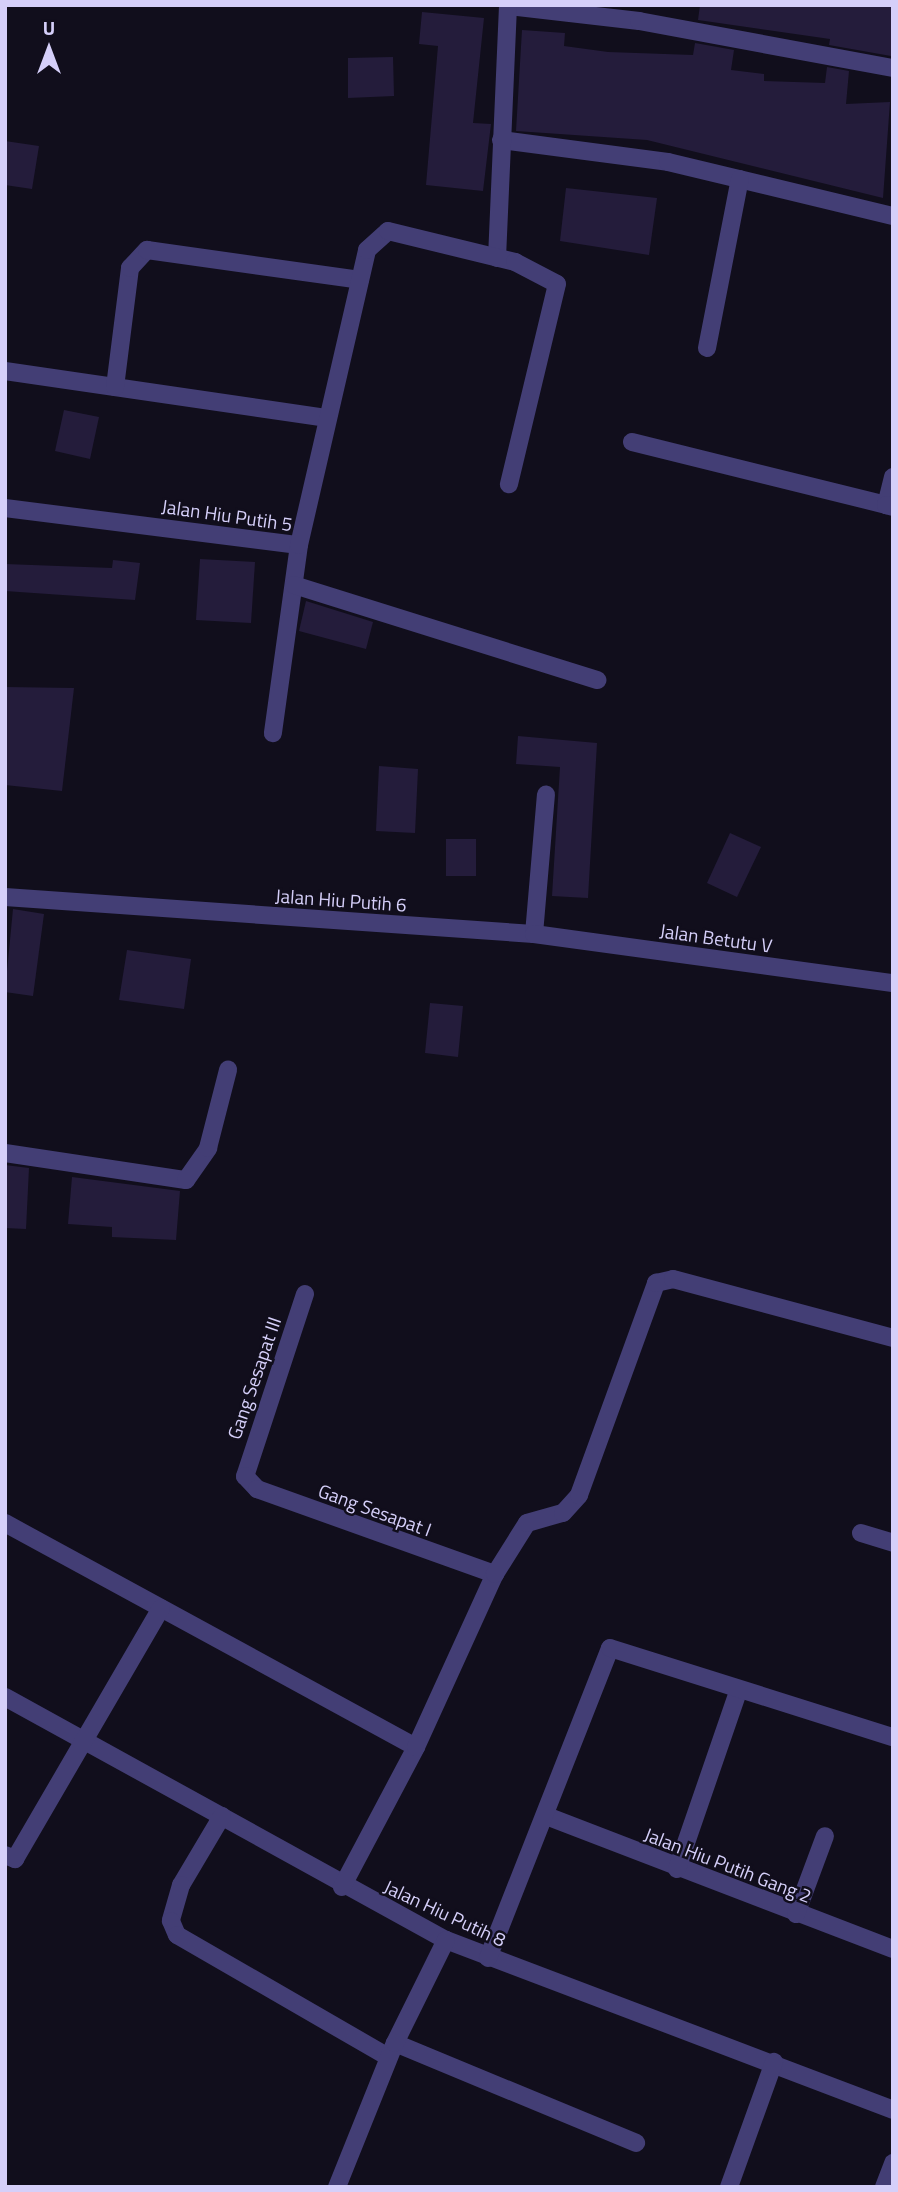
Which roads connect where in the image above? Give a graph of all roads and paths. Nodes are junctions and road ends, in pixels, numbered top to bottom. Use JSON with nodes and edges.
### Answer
{"nodes":[{"id":1,"x":508,"y":6,"type":"edge"},
{"id":2,"x":893,"y":68,"type":"edge"},
{"id":3,"x":501,"y":141,"type":"junction"},
{"id":4,"x":740,"y":179,"type":"junction"},
{"id":5,"x":893,"y":216,"type":"edge"},
{"id":6,"x":497,"y":258,"type":"junction"},
{"id":7,"x":360,"y":280,"type":"junction"},
{"id":8,"x":707,"y":348,"type":"dead end"},
{"id":9,"x":5,"y":370,"type":"edge"},
{"id":10,"x":115,"y":387,"type":"junction"},
{"id":11,"x":328,"y":418,"type":"junction"},
{"id":12,"x":632,"y":442,"type":"dead end"},
{"id":13,"x":893,"y":477,"type":"edge"},
{"id":14,"x":509,"y":484,"type":"dead end"},
{"id":15,"x":890,"y":506,"type":"edge"},
{"id":16,"x":5,"y":508,"type":"edge"},
{"id":17,"x":299,"y":545,"type":"junction"},
{"id":18,"x":294,"y":585,"type":"junction"},
{"id":19,"x":597,"y":680,"type":"dead end"},
{"id":20,"x":273,"y":733,"type":"dead end"},
{"id":21,"x":546,"y":796,"type":"dead end"},
{"id":22,"x":5,"y":897,"type":"edge"},
{"id":23,"x":534,"y":934,"type":"junction"},
{"id":24,"x":893,"y":983,"type":"edge"},
{"id":25,"x":228,"y":1070,"type":"dead end"},
{"id":26,"x":5,"y":1153,"type":"edge"},
{"id":27,"x":305,"y":1294,"type":"dead end"},
{"id":28,"x":893,"y":1338,"type":"edge"},
{"id":29,"x":246,"y":1476,"type":"joint"},
{"id":30,"x":5,"y":1523,"type":"edge"},
{"id":31,"x":861,"y":1533,"type":"dead end"},
{"id":32,"x":893,"y":1543,"type":"edge"},
{"id":33,"x":495,"y":1574,"type":"junction"},
{"id":34,"x":161,"y":1608,"type":"junction"},
{"id":35,"x":738,"y":1692,"type":"junction"},
{"id":36,"x":5,"y":1697,"type":"edge"},
{"id":37,"x":893,"y":1737,"type":"edge"},
{"id":38,"x":88,"y":1739,"type":"junction"},
{"id":39,"x":416,"y":1747,"type":"junction"},
{"id":40,"x":222,"y":1816,"type":"junction"},
{"id":41,"x":549,"y":1816,"type":"junction"},
{"id":42,"x":825,"y":1836,"type":"dead end"},
{"id":43,"x":9,"y":1862,"type":"edge"},
{"id":44,"x":677,"y":1869,"type":"junction"},
{"id":45,"x":342,"y":1887,"type":"junction"},
{"id":46,"x":796,"y":1914,"type":"junction"},
{"id":47,"x":446,"y":1940,"type":"junction"},
{"id":48,"x":893,"y":1950,"type":"edge"},
{"id":49,"x":488,"y":1958,"type":"junction"},
{"id":50,"x":391,"y":2050,"type":"junction"},
{"id":51,"x":774,"y":2062,"type":"junction"},
{"id":52,"x":893,"y":2110,"type":"edge"},
{"id":53,"x":636,"y":2143,"type":"dead end"},
{"id":54,"x":893,"y":2163,"type":"edge"},
{"id":55,"x":337,"y":2187,"type":"edge"},
{"id":56,"x":729,"y":2187,"type":"edge"},
{"id":57,"x":884,"y":2187,"type":"edge"}],
"edges":[{"from":1,"to":2,"type":"street"},
{"from":1,"to":3,"type":"street"},
{"from":3,"to":4,"type":"street"},
{"from":3,"to":6,"type":"street"},
{"from":4,"to":5,"type":"street"},
{"from":4,"to":8,"type":"street"},
{"from":6,"to":7,"type":"street"},
{"from":6,"to":14,"type":"street"},
{"from":7,"to":10,"type":"street"},
{"from":7,"to":11,"type":"street"},
{"from":9,"to":10,"type":"street"},
{"from":10,"to":11,"type":"street"},
{"from":11,"to":17,"type":"street"},
{"from":12,"to":15,"type":"street"},
{"from":13,"to":15,"type":"street"},
{"from":16,"to":17,"type":"street","name":"Jalan Hiu Putih 5"},
{"from":17,"to":18,"type":"street","name":"Jalan Hiu Putih 5"},
{"from":18,"to":19,"type":"street"},
{"from":18,"to":20,"type":"street","name":"Jalan Hiu Putih 5"},
{"from":21,"to":23,"type":"street"},
{"from":22,"to":23,"type":"street","name":"Jalan Hiu Putih 6"},
{"from":23,"to":24,"type":"street","name":"Jalan Betutu V"},
{"from":25,"to":26,"type":"street"},
{"from":27,"to":29,"type":"street","name":"Gang Sesapat III"},
{"from":28,"to":33,"type":"street"},
{"from":29,"to":33,"type":"street","name":"Gang Sesapat I"},
{"from":30,"to":34,"type":"street"},
{"from":31,"to":32,"type":"street"},
{"from":33,"to":39,"type":"street"},
{"from":34,"to":38,"type":"street"},
{"from":34,"to":39,"type":"street"},
{"from":35,"to":37,"type":"street"},
{"from":35,"to":41,"type":"street"},
{"from":35,"to":44,"type":"street"},
{"from":36,"to":38,"type":"street","name":"Jalan Hiu Putih 8"},
{"from":38,"to":40,"type":"street","name":"Jalan Hiu Putih 8"},
{"from":38,"to":43,"type":"street"},
{"from":39,"to":45,"type":"street"},
{"from":40,"to":45,"type":"street","name":"Jalan Hiu Putih 8"},
{"from":40,"to":50,"type":"street"},
{"from":41,"to":44,"type":"street","name":"Jalan Hiu Putih Gang 2"},
{"from":41,"to":49,"type":"street"},
{"from":42,"to":46,"type":"street"},
{"from":44,"to":46,"type":"street","name":"Jalan Hiu Putih Gang 2"},
{"from":45,"to":47,"type":"street","name":"Jalan Hiu Putih 8"},
{"from":46,"to":48,"type":"street","name":"Jalan Hiu Putih Gang 2"},
{"from":47,"to":49,"type":"street","name":"Jalan Hiu Putih 8"},
{"from":47,"to":50,"type":"street"},
{"from":49,"to":51,"type":"street","name":"Jalan Hiu Putih 8"},
{"from":50,"to":53,"type":"street"},
{"from":50,"to":55,"type":"street"},
{"from":51,"to":52,"type":"street","name":"Jalan Hiu Putih 8"},
{"from":51,"to":56,"type":"street"},
{"from":54,"to":57,"type":"street"}]}
